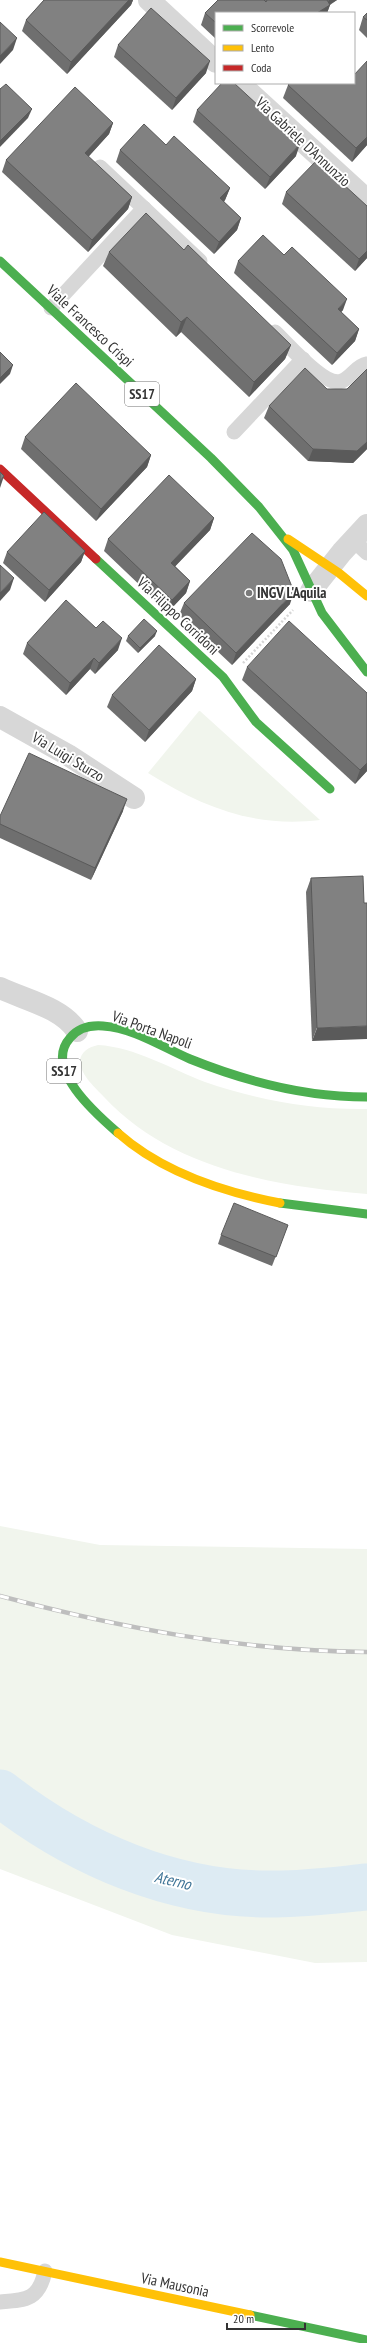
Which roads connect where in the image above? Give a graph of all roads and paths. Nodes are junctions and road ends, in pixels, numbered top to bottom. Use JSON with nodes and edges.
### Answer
{"nodes":[{"id":1,"x":149,"y":0,"type":"edge"},
{"id":2,"x":215,"y":61,"type":"edge"},
{"id":3,"x":240,"y":84,"type":"edge"},
{"id":4,"x":100,"y":166,"type":"edge"},
{"id":5,"x":367,"y":200,"type":"edge"},
{"id":6,"x":144,"y":208,"type":"junction"},
{"id":7,"x":0,"y":261,"type":"edge"},
{"id":8,"x":212,"y":272,"type":"edge"},
{"id":9,"x":51,"y":308,"type":"junction"},
{"id":10,"x":263,"y":321,"type":"edge"},
{"id":11,"x":303,"y":359,"type":"junction"},
{"id":12,"x":367,"y":364,"type":"edge"},
{"id":13,"x":234,"y":432,"type":"dead end"},
{"id":14,"x":0,"y":469,"type":"edge"},
{"id":15,"x":280,"y":531,"type":"junction"},
{"id":16,"x":362,"y":539,"type":"edge"},
{"id":17,"x":330,"y":567,"type":"junction"},
{"id":18,"x":311,"y":591,"type":"junction"},
{"id":19,"x":367,"y":596,"type":"edge"},
{"id":20,"x":367,"y":672,"type":"edge"},
{"id":21,"x":226,"y":681,"type":"junction"},
{"id":22,"x":0,"y":717,"type":"edge"},
{"id":23,"x":330,"y":789,"type":"dead end"},
{"id":24,"x":134,"y":798,"type":"dead end"},
{"id":25,"x":0,"y":988,"type":"edge"},
{"id":26,"x":76,"y":1031,"type":"junction"},
{"id":27,"x":367,"y":1097,"type":"edge"},
{"id":28,"x":367,"y":1214,"type":"edge"},
{"id":29,"x":0,"y":2262,"type":"edge"},
{"id":30,"x":45,"y":2271,"type":"junction"},
{"id":31,"x":0,"y":2302,"type":"edge"},
{"id":32,"x":367,"y":2340,"type":"edge"}],
"edges":[{"from":1,"to":2,"type":"street"},
{"from":3,"to":5,"type":"street","name":"Via Gabriele D'Annunzio"},
{"from":4,"to":6,"type":"lane"},
{"from":6,"to":8,"type":"lane"},
{"from":6,"to":9,"type":"lane"},
{"from":7,"to":9,"type":"main road","name":"Viale Francesco Crispi","number":"SS17"},
{"from":9,"to":15,"type":"main road","name":"Viale Francesco Crispi","number":"SS17"},
{"from":10,"to":11,"type":"lane"},
{"from":11,"to":12,"type":"lane"},
{"from":11,"to":13,"type":"lane"},
{"from":14,"to":21,"type":"main road","name":"Via Filippo Corridoni"},
{"from":15,"to":17,"type":"main road","name":"Viale Francesco Crispi"},
{"from":15,"to":18,"type":"main road","name":"Viale Francesco Crispi","number":"SS17"},
{"from":16,"to":17,"type":"street"},
{"from":17,"to":18,"type":"street"},
{"from":17,"to":19,"type":"main road"},
{"from":18,"to":20,"type":"main road","number":"SS17"},
{"from":18,"to":21,"type":"path"},
{"from":21,"to":23,"type":"main road","name":"Via Filippo Corridoni"},
{"from":22,"to":24,"type":"street","name":"Via Luigi Sturzo"},
{"from":25,"to":26,"type":"street"},
{"from":26,"to":27,"type":"main road","name":"Via Porta Napoli"},
{"from":26,"to":28,"type":"main road","number":"SS17"},
{"from":29,"to":30,"type":"main road","name":"Via Mausonia"},
{"from":30,"to":31,"type":"lane"},
{"from":30,"to":32,"type":"main road","name":"Via Mausonia"}]}
